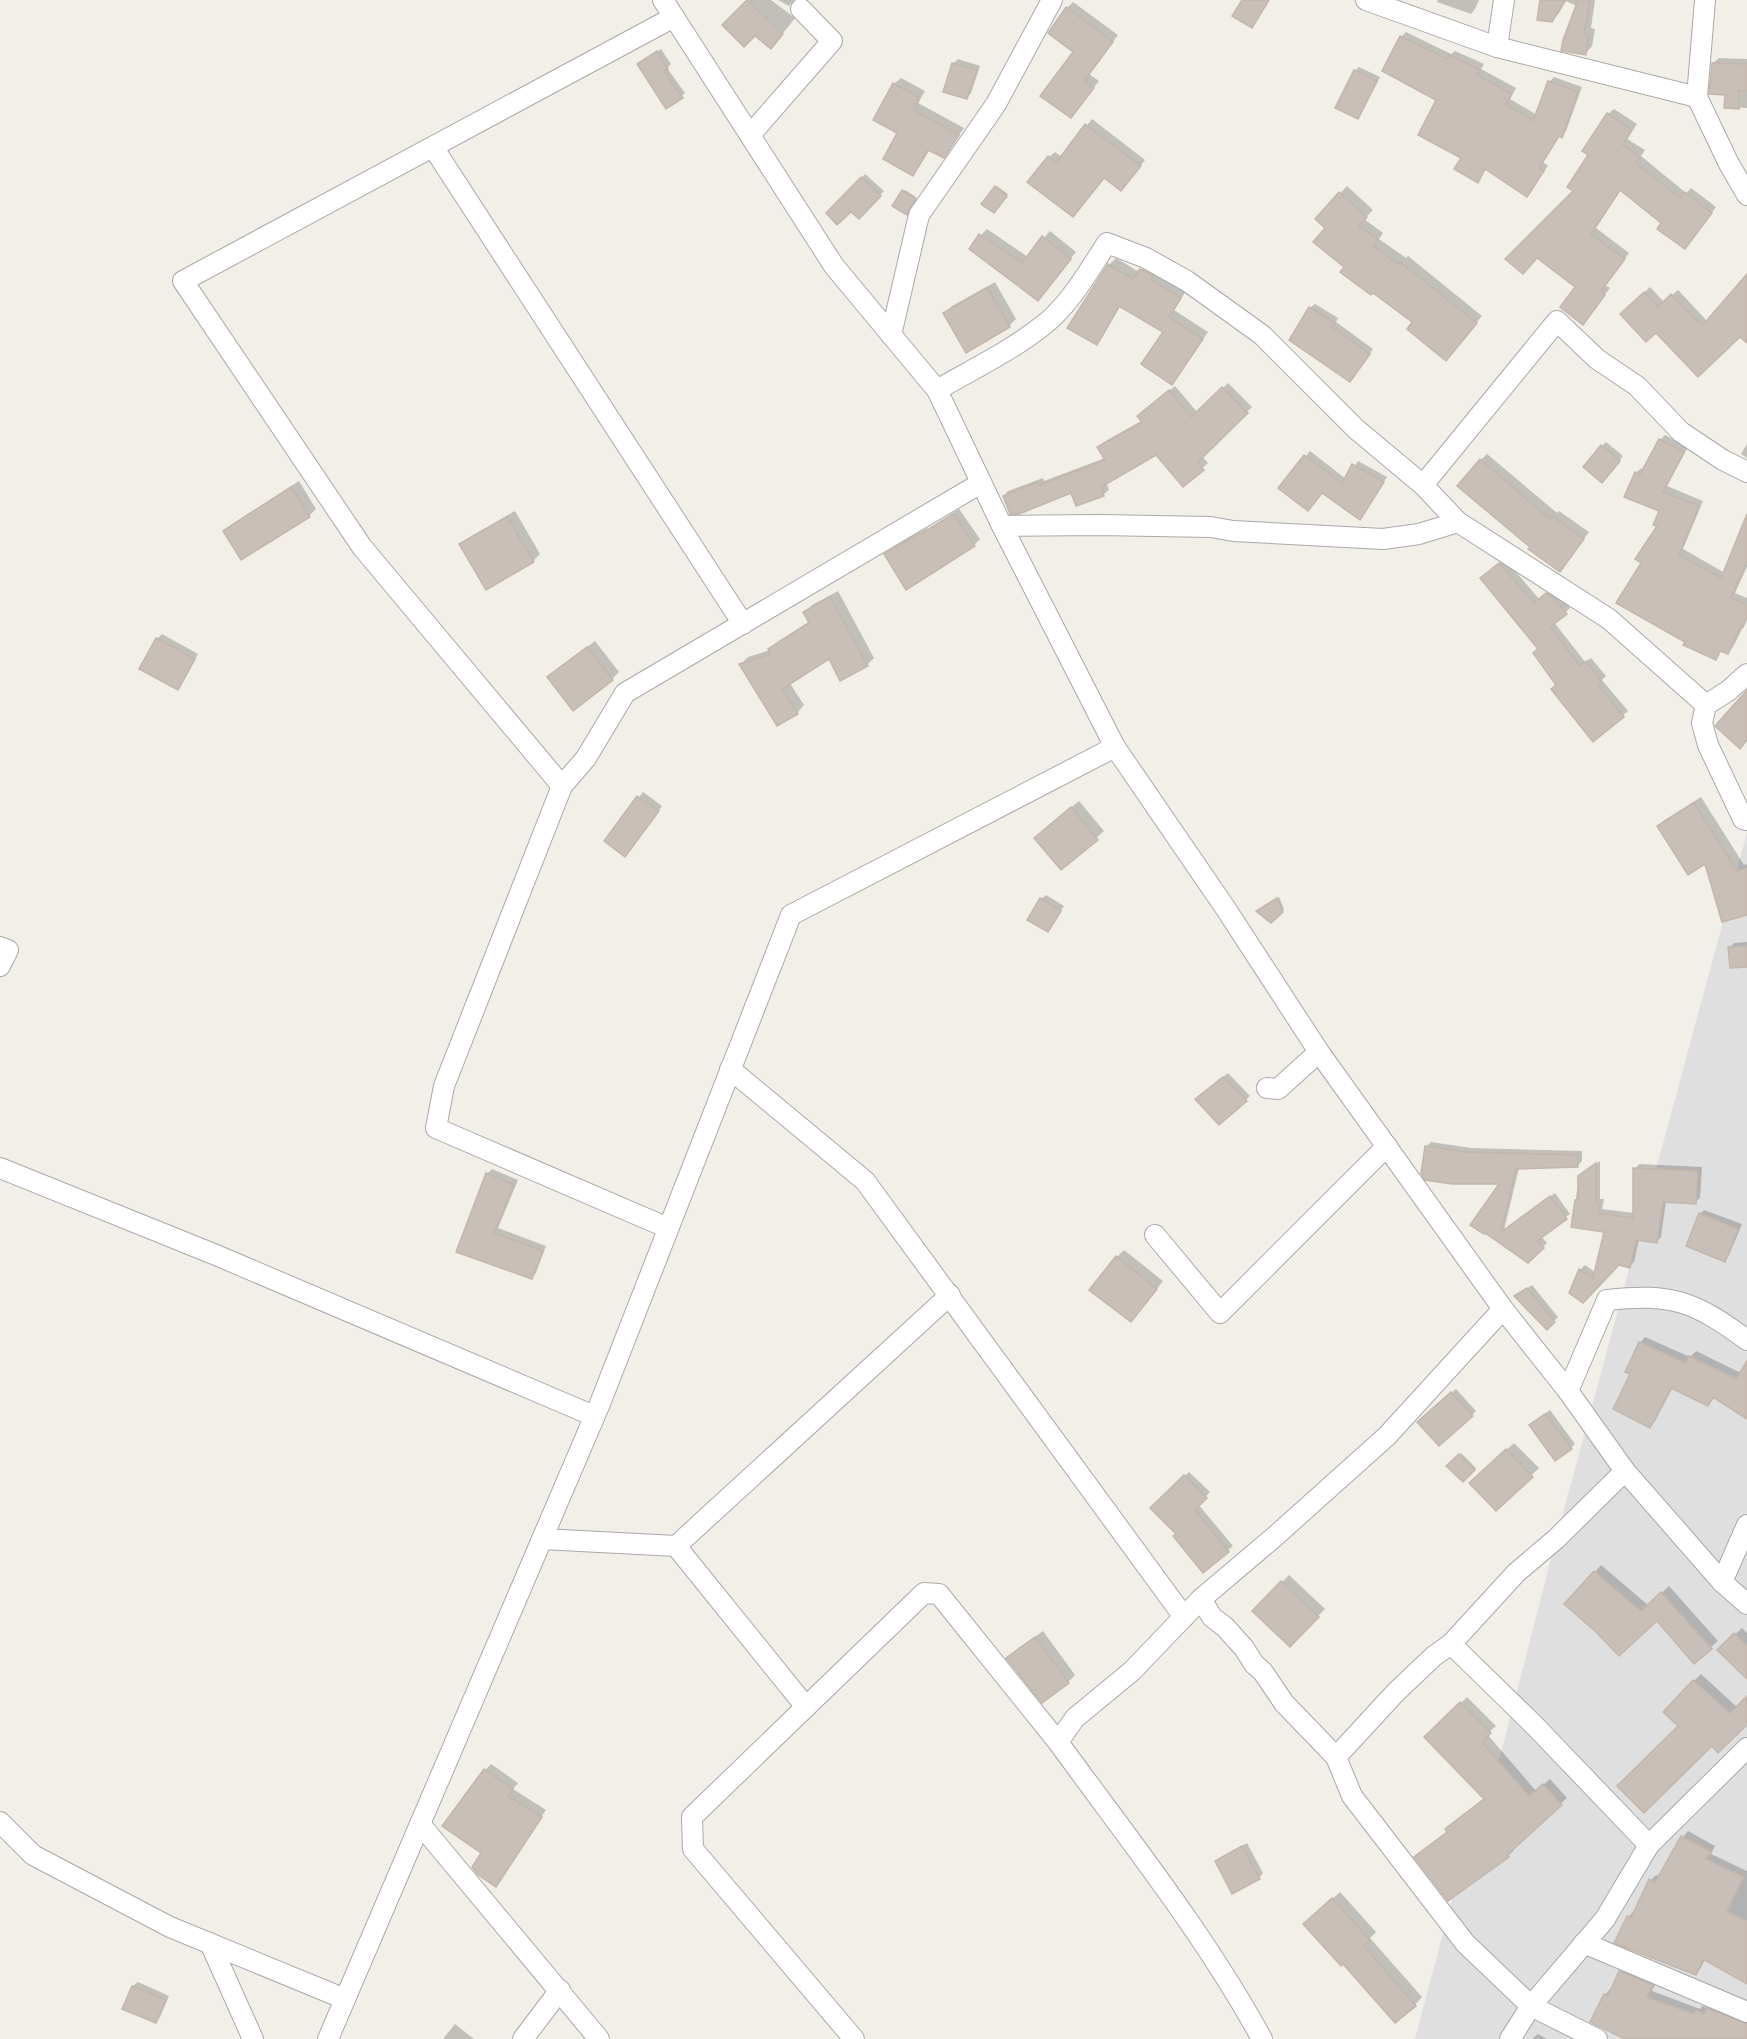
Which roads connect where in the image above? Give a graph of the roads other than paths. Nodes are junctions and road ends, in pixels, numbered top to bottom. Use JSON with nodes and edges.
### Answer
{"nodes":[{"id":1,"x":663,"y":0,"type":"edge"},
{"id":2,"x":1052,"y":0,"type":"edge"},
{"id":3,"x":1366,"y":0,"type":"edge"},
{"id":4,"x":1504,"y":0,"type":"edge"},
{"id":5,"x":1705,"y":0,"type":"edge"},
{"id":6,"x":801,"y":9,"type":"dead end"},
{"id":7,"x":674,"y":18,"type":"junction"},
{"id":8,"x":1497,"y":47,"type":"junction"},
{"id":9,"x":1697,"y":97,"type":"junction"},
{"id":10,"x":750,"y":135,"type":"junction"},
{"id":11,"x":433,"y":147,"type":"junction"},
{"id":12,"x":1747,"y":195,"type":"edge"},
{"id":13,"x":891,"y":335,"type":"junction"},
{"id":14,"x":937,"y":390,"type":"junction"},
{"id":15,"x":1747,"y":472,"type":"edge"},
{"id":16,"x":981,"y":483,"type":"junction"},
{"id":17,"x":1423,"y":485,"type":"junction"},
{"id":18,"x":1458,"y":522,"type":"junction"},
{"id":19,"x":1002,"y":526,"type":"junction"},
{"id":20,"x":743,"y":624,"type":"junction"},
{"id":21,"x":1747,"y":674,"type":"edge"},
{"id":22,"x":1706,"y":705,"type":"junction"},
{"id":23,"x":1115,"y":747,"type":"junction"},
{"id":24,"x":562,"y":786,"type":"junction"},
{"id":25,"x":1747,"y":820,"type":"edge"},
{"id":26,"x":0,"y":947,"type":"edge"},
{"id":27,"x":0,"y":966,"type":"edge"},
{"id":28,"x":1319,"y":1052,"type":"junction"},
{"id":29,"x":730,"y":1069,"type":"junction"},
{"id":30,"x":1267,"y":1088,"type":"dead end"},
{"id":31,"x":1387,"y":1146,"type":"junction"},
{"id":32,"x":0,"y":1168,"type":"edge"},
{"id":33,"x":668,"y":1228,"type":"junction"},
{"id":34,"x":1155,"y":1235,"type":"dead end"},
{"id":35,"x":950,"y":1295,"type":"junction"},
{"id":36,"x":1503,"y":1309,"type":"junction"},
{"id":37,"x":1747,"y":1340,"type":"edge"},
{"id":38,"x":1568,"y":1390,"type":"junction"},
{"id":39,"x":594,"y":1416,"type":"junction"},
{"id":40,"x":1625,"y":1471,"type":"junction"},
{"id":41,"x":1747,"y":1525,"type":"edge"},
{"id":42,"x":542,"y":1539,"type":"junction"},
{"id":43,"x":676,"y":1546,"type":"junction"},
{"id":44,"x":1722,"y":1582,"type":"junction"},
{"id":45,"x":1200,"y":1599,"type":"junction"},
{"id":46,"x":1747,"y":1605,"type":"edge"},
{"id":47,"x":1184,"y":1617,"type":"junction"},
{"id":48,"x":1451,"y":1644,"type":"junction"},
{"id":49,"x":806,"y":1707,"type":"junction"},
{"id":50,"x":1058,"y":1742,"type":"junction"},
{"id":51,"x":1747,"y":1748,"type":"edge"},
{"id":52,"x":1336,"y":1756,"type":"junction"},
{"id":53,"x":0,"y":1822,"type":"edge"},
{"id":54,"x":420,"y":1824,"type":"junction"},
{"id":55,"x":1649,"y":1845,"type":"junction"},
{"id":56,"x":210,"y":1943,"type":"junction"},
{"id":57,"x":1584,"y":1943,"type":"junction"},
{"id":58,"x":560,"y":1990,"type":"junction"},
{"id":59,"x":345,"y":1999,"type":"junction"},
{"id":60,"x":1531,"y":2006,"type":"junction"},
{"id":61,"x":1747,"y":2012,"type":"edge"},
{"id":62,"x":253,"y":2039,"type":"edge"},
{"id":63,"x":328,"y":2039,"type":"edge"},
{"id":64,"x":523,"y":2039,"type":"edge"},
{"id":65,"x":599,"y":2039,"type":"edge"},
{"id":66,"x":854,"y":2039,"type":"edge"},
{"id":67,"x":1262,"y":2039,"type":"edge"},
{"id":68,"x":1510,"y":2039,"type":"edge"},
{"id":69,"x":1597,"y":2039,"type":"edge"}],
"edges":[{"from":1,"to":7,"type":"street"},
{"from":2,"to":13,"type":"street"},
{"from":3,"to":8,"type":"street"},
{"from":4,"to":8,"type":"street"},
{"from":5,"to":9,"type":"street"},
{"from":6,"to":10,"type":"street"},
{"from":7,"to":10,"type":"street"},
{"from":7,"to":11,"type":"street"},
{"from":8,"to":9,"type":"street"},
{"from":9,"to":12,"type":"street"},
{"from":10,"to":13,"type":"street"},
{"from":11,"to":20,"type":"street"},
{"from":11,"to":24,"type":"street"},
{"from":13,"to":14,"type":"street"},
{"from":14,"to":16,"type":"street"},
{"from":14,"to":17,"type":"street"},
{"from":15,"to":17,"type":"street"},
{"from":16,"to":19,"type":"street"},
{"from":16,"to":20,"type":"street"},
{"from":17,"to":18,"type":"street"},
{"from":18,"to":19,"type":"street"},
{"from":18,"to":22,"type":"street"},
{"from":19,"to":23,"type":"street"},
{"from":20,"to":24,"type":"street"},
{"from":21,"to":22,"type":"street"},
{"from":22,"to":25,"type":"street"},
{"from":23,"to":28,"type":"street"},
{"from":23,"to":29,"type":"street"},
{"from":24,"to":33,"type":"street"},
{"from":26,"to":27,"type":"street"},
{"from":28,"to":30,"type":"street"},
{"from":28,"to":31,"type":"street"},
{"from":29,"to":33,"type":"street"},
{"from":29,"to":35,"type":"street"},
{"from":31,"to":34,"type":"street"},
{"from":31,"to":36,"type":"street"},
{"from":32,"to":39,"type":"street"},
{"from":33,"to":39,"type":"street"},
{"from":35,"to":43,"type":"street"},
{"from":35,"to":47,"type":"street"},
{"from":36,"to":38,"type":"street"},
{"from":36,"to":45,"type":"street"},
{"from":37,"to":38,"type":"street"},
{"from":38,"to":40,"type":"street"},
{"from":39,"to":42,"type":"street"},
{"from":40,"to":44,"type":"street"},
{"from":40,"to":48,"type":"street"},
{"from":41,"to":44,"type":"street"},
{"from":42,"to":43,"type":"street"},
{"from":42,"to":54,"type":"street"},
{"from":43,"to":49,"type":"street"},
{"from":44,"to":46,"type":"street"},
{"from":45,"to":47,"type":"street"},
{"from":45,"to":52,"type":"street"},
{"from":47,"to":50,"type":"street"},
{"from":48,"to":52,"type":"street"},
{"from":48,"to":55,"type":"street"},
{"from":49,"to":50,"type":"street"},
{"from":49,"to":66,"type":"street"},
{"from":50,"to":67,"type":"street"},
{"from":51,"to":55,"type":"street"},
{"from":52,"to":60,"type":"street"},
{"from":53,"to":56,"type":"street"},
{"from":54,"to":58,"type":"street"},
{"from":54,"to":59,"type":"street"},
{"from":55,"to":57,"type":"street"},
{"from":56,"to":59,"type":"street"},
{"from":56,"to":62,"type":"street"},
{"from":57,"to":60,"type":"street"},
{"from":57,"to":61,"type":"street"},
{"from":58,"to":64,"type":"street"},
{"from":58,"to":65,"type":"street"},
{"from":59,"to":63,"type":"street"},
{"from":60,"to":68,"type":"street"},
{"from":60,"to":69,"type":"street"}]}
